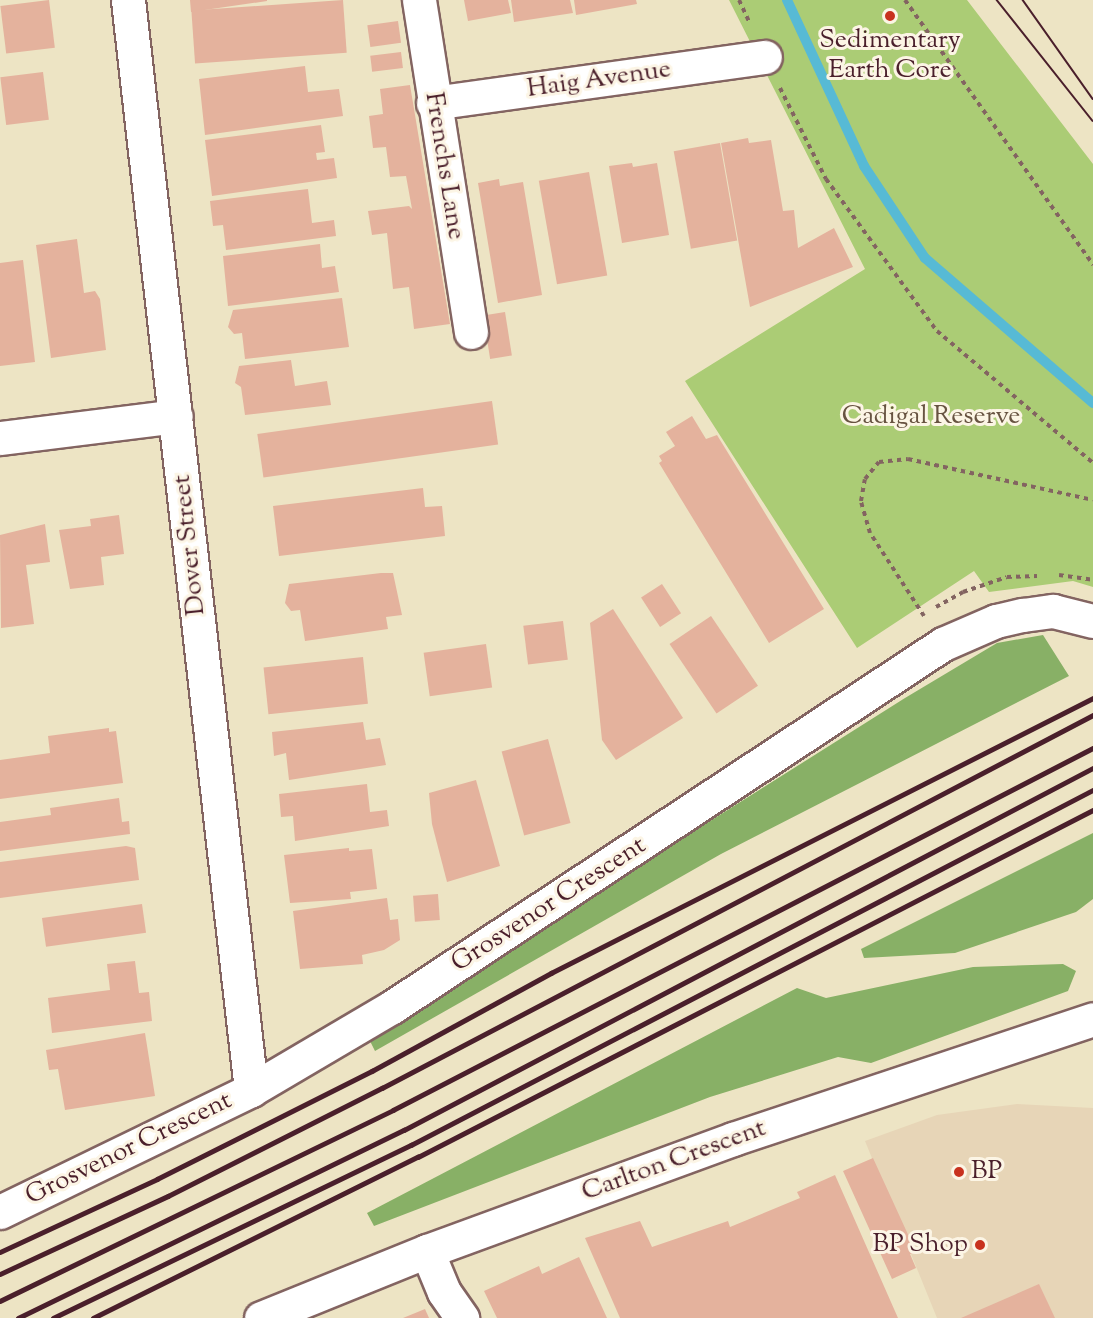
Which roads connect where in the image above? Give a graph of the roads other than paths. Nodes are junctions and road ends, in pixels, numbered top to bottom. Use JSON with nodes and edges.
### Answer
{"nodes":[{"id":1,"x":128,"y":0,"type":"edge"},
{"id":2,"x":419,"y":0,"type":"edge"},
{"id":3,"x":765,"y":57,"type":"road end"},
{"id":4,"x":433,"y":103,"type":"junction"},
{"id":5,"x":471,"y":332,"type":"dead end"},
{"id":6,"x":176,"y":416,"type":"junction"},
{"id":7,"x":0,"y":438,"type":"edge"},
{"id":8,"x":1093,"y":621,"type":"edge"},
{"id":9,"x":1093,"y":1019,"type":"edge"},
{"id":10,"x":251,"y":1090,"type":"junction"},
{"id":11,"x":0,"y":1212,"type":"edge"},
{"id":12,"x":427,"y":1251,"type":"junction"},
{"id":13,"x":261,"y":1318,"type":"edge"},
{"id":14,"x":462,"y":1318,"type":"edge"}],
"edges":[{"from":1,"to":6,"type":"street","name":"Dover Street"},
{"from":2,"to":4,"type":"street","name":"Frenchs Lane"},
{"from":3,"to":4,"type":"street","name":"Haig Avenue"},
{"from":4,"to":5,"type":"street","name":"Frenchs Lane"},
{"from":6,"to":7,"type":"street"},
{"from":6,"to":10,"type":"street","name":"Dover Street"},
{"from":8,"to":10,"type":"street","name":"Grosvenor Crescent"},
{"from":9,"to":12,"type":"street","name":"Carlton Crescent"},
{"from":10,"to":11,"type":"street","name":"Grosvenor Crescent"},
{"from":12,"to":13,"type":"street","name":"Carlton Crescent"},
{"from":12,"to":14,"type":"street"}]}
